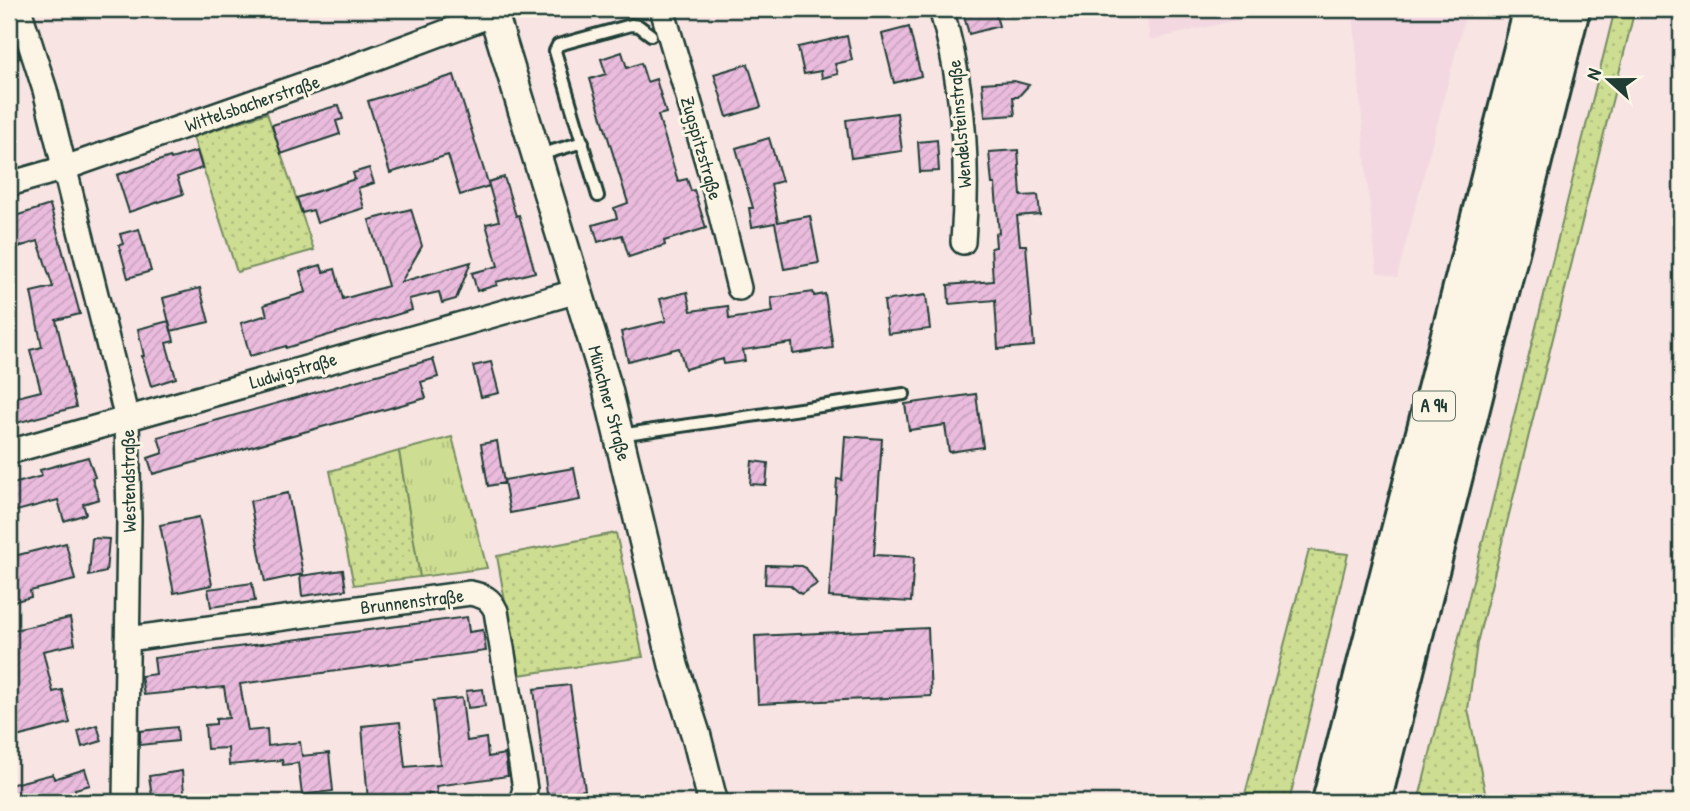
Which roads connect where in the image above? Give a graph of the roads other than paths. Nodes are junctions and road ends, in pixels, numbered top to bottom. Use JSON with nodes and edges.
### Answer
{"nodes":[{"id":1,"x":19,"y":9,"type":"edge"},
{"id":2,"x":662,"y":9,"type":"edge"},
{"id":3,"x":941,"y":9,"type":"edge"},
{"id":4,"x":1534,"y":9,"type":"edge"},
{"id":5,"x":1570,"y":9,"type":"edge"},
{"id":6,"x":493,"y":12,"type":"edge"},
{"id":7,"x":650,"y":36,"type":"dead end"},
{"id":8,"x":583,"y":142,"type":"junction"},
{"id":9,"x":537,"y":155,"type":"junction"},
{"id":10,"x":65,"y":168,"type":"junction"},
{"id":11,"x":9,"y":184,"type":"edge"},
{"id":12,"x":598,"y":196,"type":"dead end"},
{"id":13,"x":963,"y":242,"type":"dead end"},
{"id":14,"x":739,"y":288,"type":"dead end"},
{"id":15,"x":579,"y":291,"type":"junction"},
{"id":16,"x":904,"y":394,"type":"dead end"},
{"id":17,"x":127,"y":419,"type":"junction"},
{"id":18,"x":619,"y":435,"type":"junction"},
{"id":19,"x":9,"y":452,"type":"edge"},
{"id":20,"x":127,"y":639,"type":"junction"},
{"id":21,"x":125,"y":802,"type":"edge"},
{"id":22,"x":521,"y":802,"type":"edge"},
{"id":23,"x":713,"y":802,"type":"edge"},
{"id":24,"x":1332,"y":802,"type":"edge"},
{"id":25,"x":1371,"y":802,"type":"edge"}],
"edges":[{"from":1,"to":10,"type":"street","name":"Westendstraße"},
{"from":2,"to":14,"type":"street","name":"Zugspitzstraße"},
{"from":3,"to":13,"type":"street","name":"Wendelsteinstraße"},
{"from":4,"to":24,"type":"highway","number":"A 94"},
{"from":5,"to":25,"type":"highway","number":"A 94"},
{"from":6,"to":9,"type":"street","name":"Münchner Straße"},
{"from":6,"to":10,"type":"street","name":"Wittelsbacherstraße"},
{"from":7,"to":8,"type":"lane"},
{"from":8,"to":9,"type":"lane"},
{"from":8,"to":12,"type":"lane"},
{"from":9,"to":15,"type":"street","name":"Münchner Straße"},
{"from":10,"to":11,"type":"street","name":"Wittelsbacherstraße"},
{"from":10,"to":17,"type":"street","name":"Westendstraße"},
{"from":15,"to":17,"type":"street","name":"Ludwigstraße"},
{"from":15,"to":18,"type":"street","name":"Münchner Straße"},
{"from":16,"to":18,"type":"lane"},
{"from":17,"to":19,"type":"street","name":"Ludwigstraße"},
{"from":17,"to":20,"type":"street","name":"Westendstraße"},
{"from":18,"to":23,"type":"street","name":"Münchner Straße"},
{"from":20,"to":21,"type":"street","name":"Westendstraße"},
{"from":20,"to":22,"type":"street","name":"Brunnenstraße"}]}
